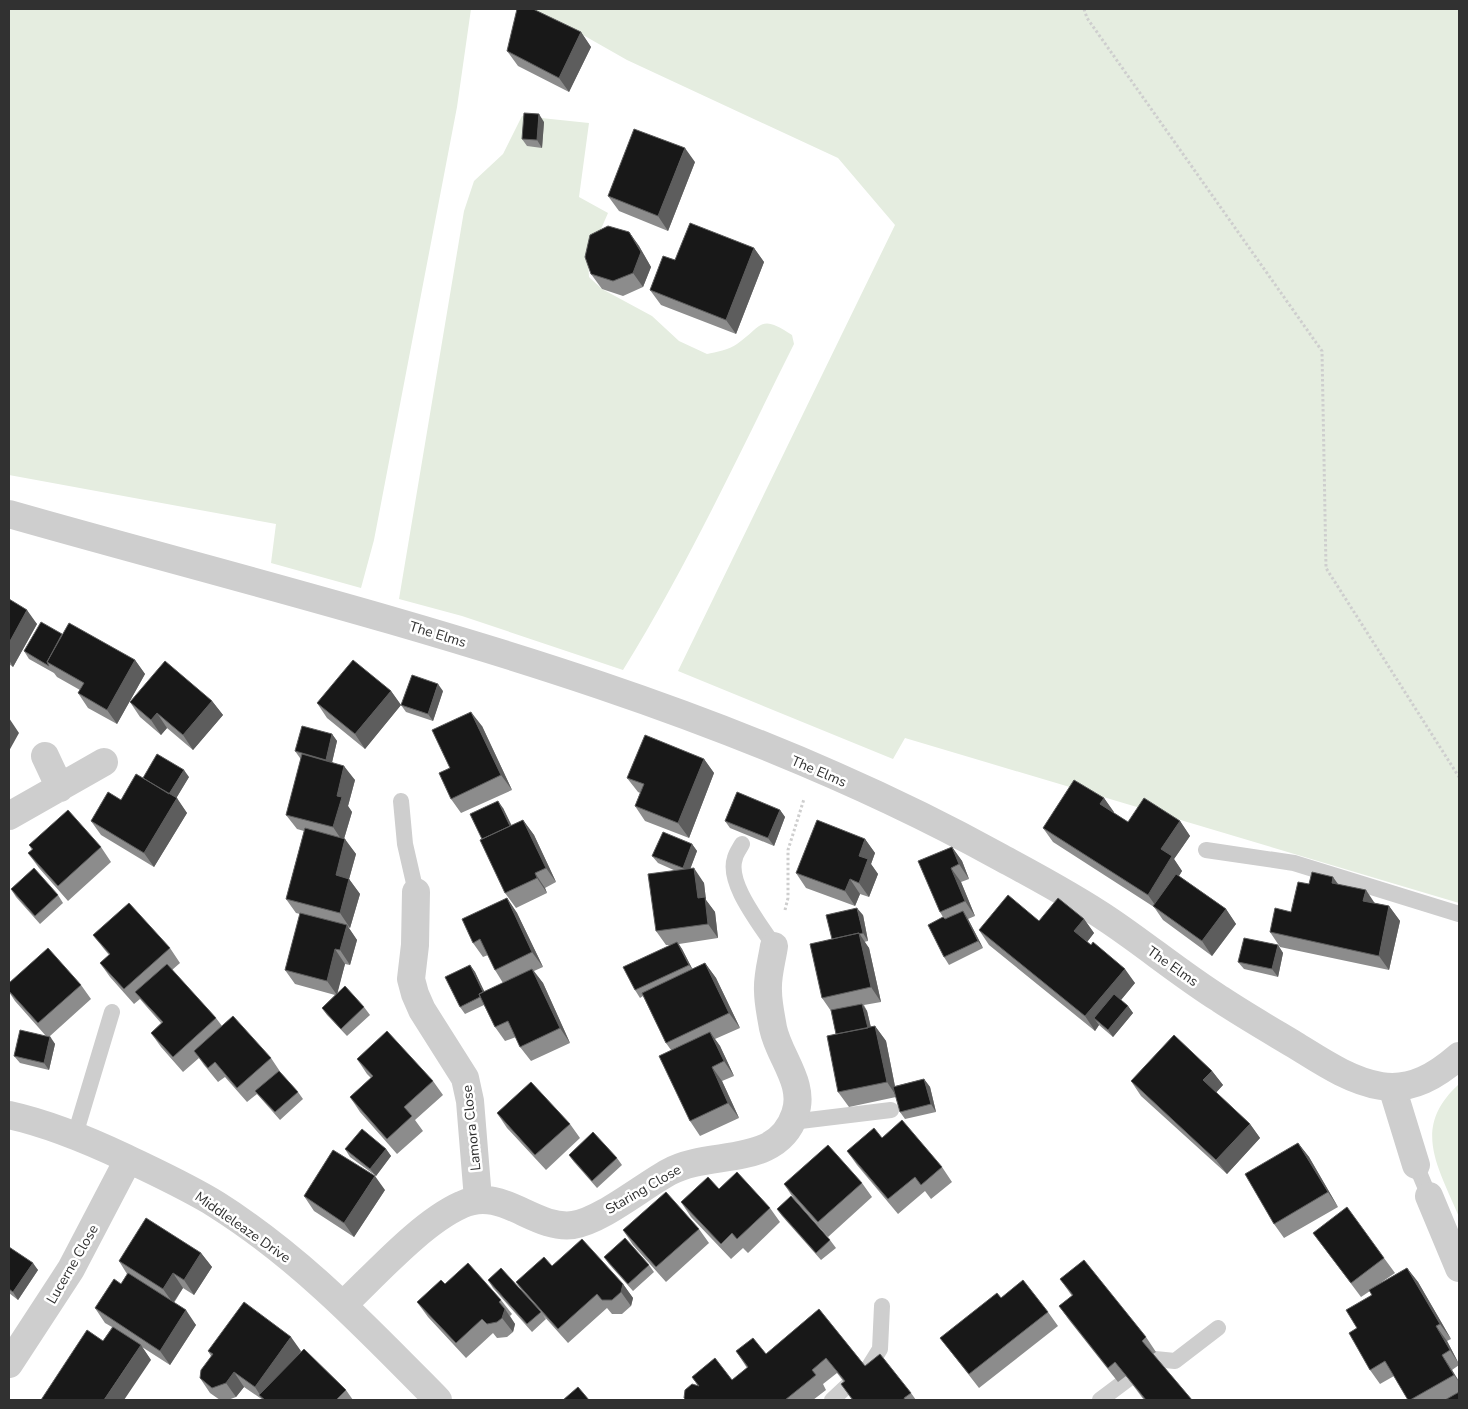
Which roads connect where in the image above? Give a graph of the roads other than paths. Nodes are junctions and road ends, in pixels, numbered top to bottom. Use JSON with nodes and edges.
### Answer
{"nodes":[{"id":1,"x":9,"y":514,"type":"edge"},
{"id":2,"x":45,"y":756,"type":"dead end"},
{"id":3,"x":104,"y":762,"type":"dead end"},
{"id":4,"x":60,"y":788,"type":"junction"},
{"id":5,"x":401,"y":801,"type":"dead end"},
{"id":6,"x":9,"y":816,"type":"edge"},
{"id":7,"x":742,"y":844,"type":"dead end"},
{"id":8,"x":1206,"y":850,"type":"dead end"},
{"id":9,"x":416,"y":892,"type":"joint"},
{"id":10,"x":1459,"y":914,"type":"edge"},
{"id":11,"x":774,"y":946,"type":"joint"},
{"id":12,"x":112,"y":1012,"type":"dead end"},
{"id":13,"x":1459,"y":1056,"type":"edge"},
{"id":14,"x":1392,"y":1087,"type":"junction"},
{"id":15,"x":890,"y":1110,"type":"dead end"},
{"id":16,"x":9,"y":1115,"type":"edge"},
{"id":17,"x":792,"y":1122,"type":"junction"},
{"id":18,"x":75,"y":1135,"type":"junction"},
{"id":19,"x":128,"y":1160,"type":"junction"},
{"id":20,"x":1416,"y":1165,"type":"joint"},
{"id":21,"x":1429,"y":1196,"type":"joint"},
{"id":22,"x":478,"y":1199,"type":"junction"},
{"id":23,"x":1459,"y":1268,"type":"edge"},
{"id":24,"x":343,"y":1304,"type":"junction"},
{"id":25,"x":882,"y":1306,"type":"dead end"},
{"id":26,"x":1218,"y":1328,"type":"dead end"},
{"id":27,"x":1155,"y":1359,"type":"edge"},
{"id":28,"x":9,"y":1364,"type":"edge"},
{"id":29,"x":866,"y":1370,"type":"edge"},
{"id":30,"x":1128,"y":1379,"type":"edge"},
{"id":31,"x":847,"y":1386,"type":"edge"},
{"id":32,"x":438,"y":1400,"type":"edge"},
{"id":33,"x":832,"y":1400,"type":"edge"},
{"id":34,"x":1100,"y":1400,"type":"edge"}],
"edges":[{"from":1,"to":14,"type":"street","name":"The Elms"},
{"from":2,"to":4,"type":"street"},
{"from":3,"to":4,"type":"street"},
{"from":4,"to":6,"type":"street"},
{"from":5,"to":9,"type":"lane"},
{"from":7,"to":11,"type":"lane"},
{"from":8,"to":10,"type":"lane"},
{"from":9,"to":22,"type":"street","name":"Lamora Close"},
{"from":11,"to":17,"type":"street","name":"Staring Close"},
{"from":12,"to":18,"type":"lane"},
{"from":13,"to":14,"type":"street"},
{"from":14,"to":20,"type":"street"},
{"from":15,"to":17,"type":"lane"},
{"from":16,"to":18,"type":"street","name":"Middleleaze Drive"},
{"from":17,"to":22,"type":"street","name":"Staring Close"},
{"from":18,"to":19,"type":"street","name":"Middleleaze Drive"},
{"from":19,"to":24,"type":"street","name":"Middleleaze Drive"},
{"from":19,"to":28,"type":"street","name":"Lucerne Close"},
{"from":20,"to":21,"type":"lane"},
{"from":21,"to":23,"type":"street"},
{"from":22,"to":24,"type":"street"},
{"from":24,"to":32,"type":"street","name":"Middleleaze Drive"},
{"from":25,"to":29,"type":"lane"},
{"from":26,"to":27,"type":"lane"},
{"from":30,"to":34,"type":"lane"},
{"from":31,"to":33,"type":"lane"}]}
